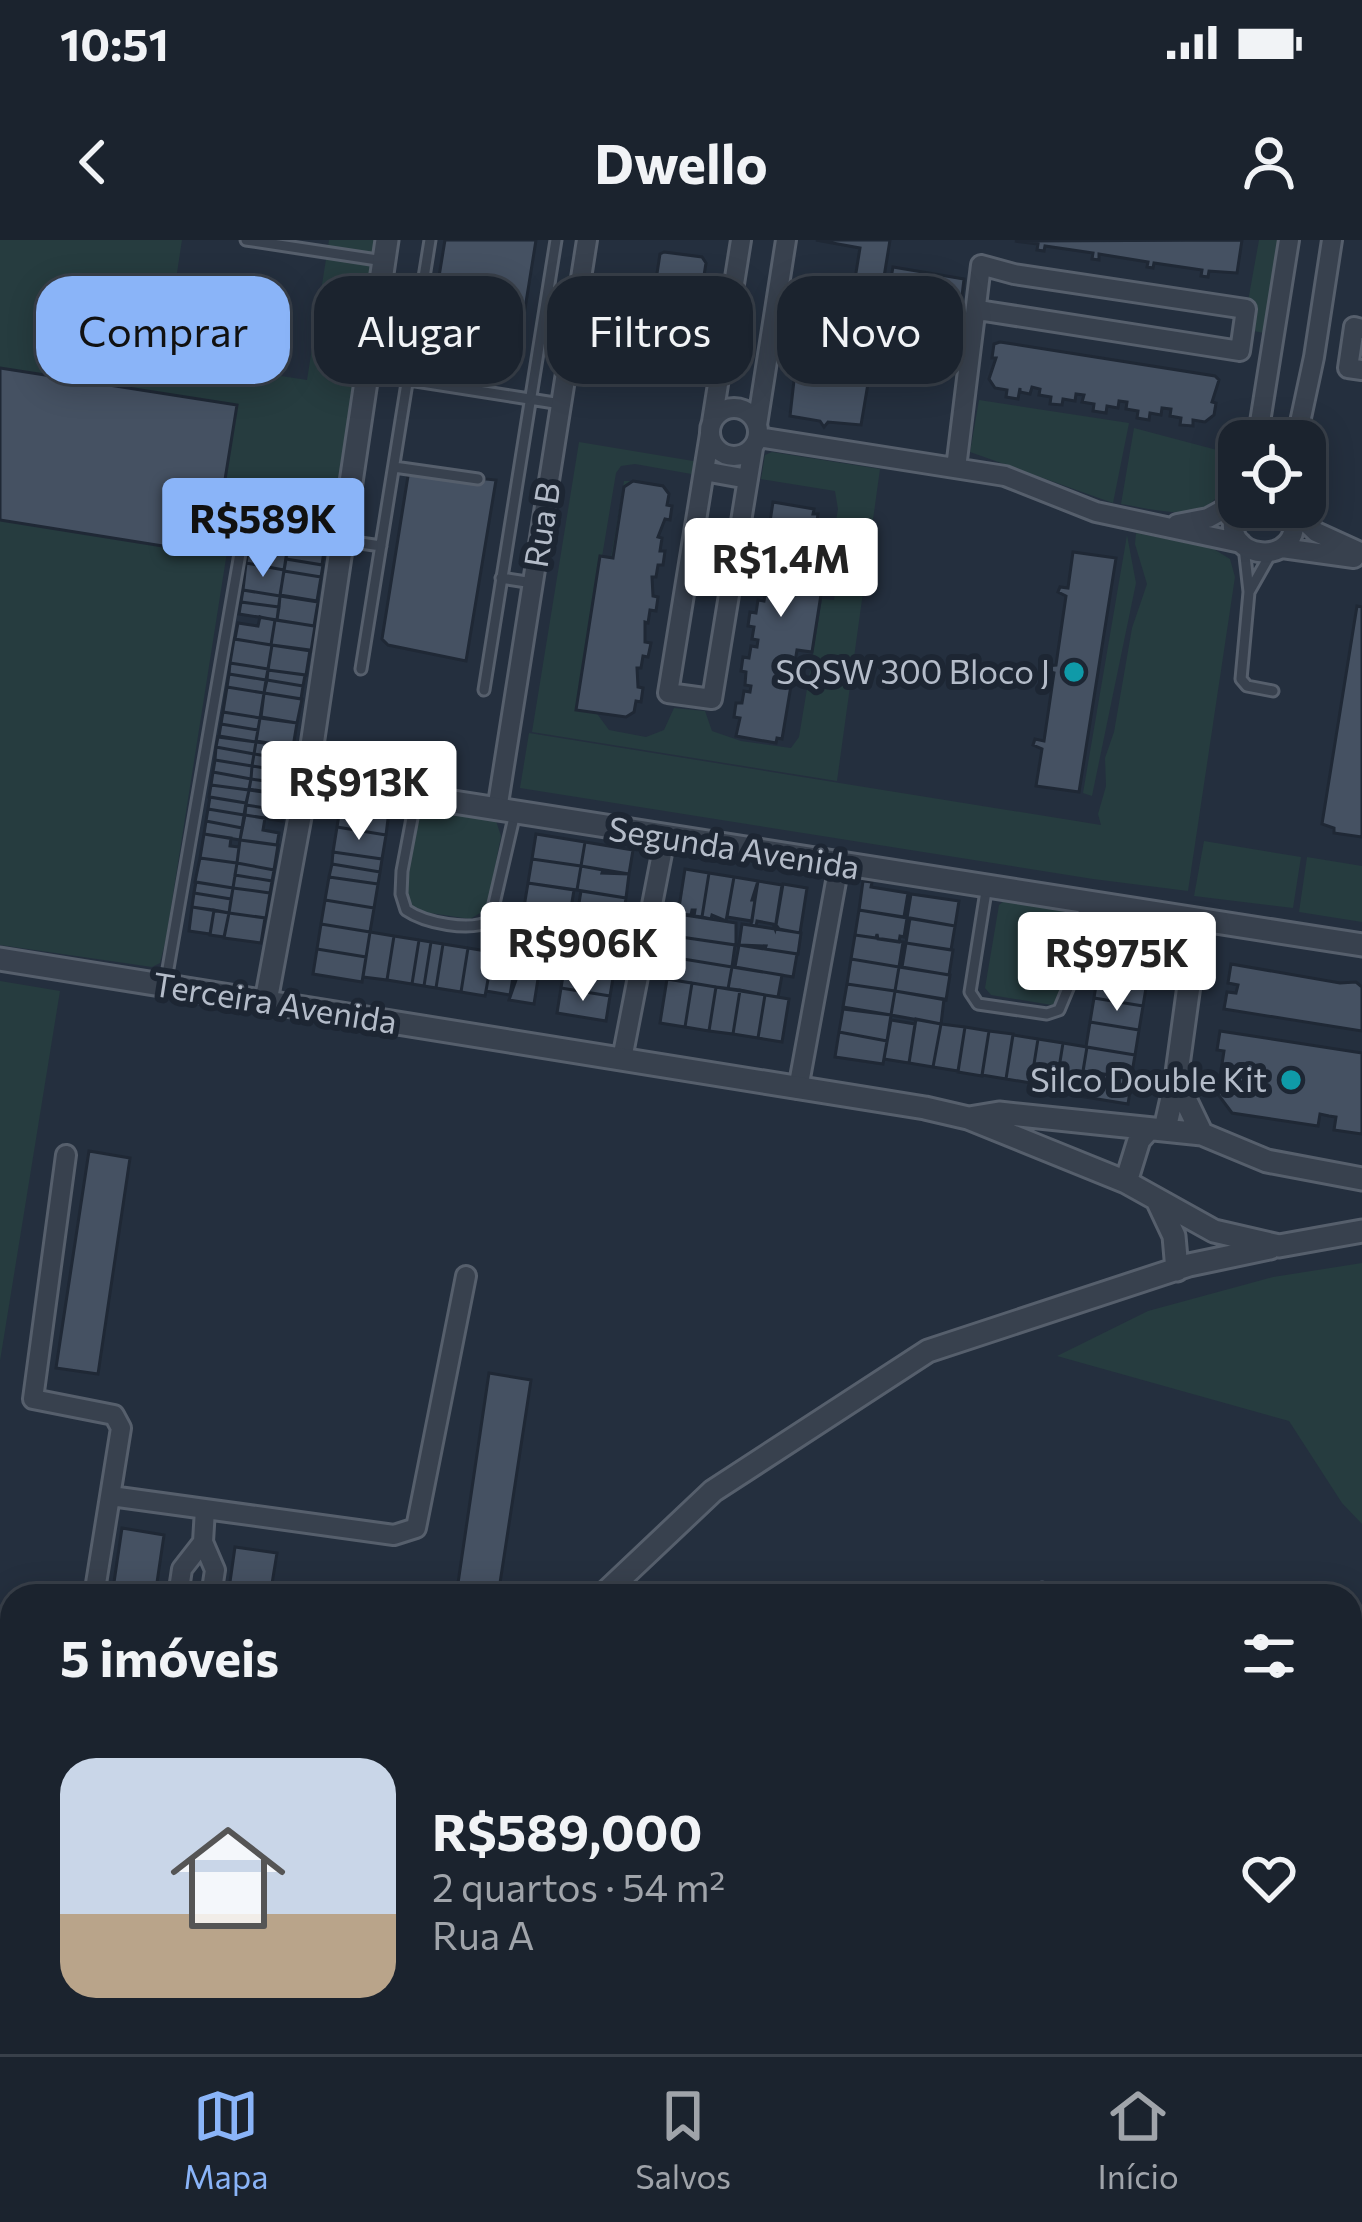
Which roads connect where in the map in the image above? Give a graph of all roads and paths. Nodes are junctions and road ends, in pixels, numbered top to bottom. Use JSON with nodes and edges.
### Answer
{"nodes":[{"id":1,"x":246,"y":240,"type":"edge"},
{"id":2,"x":430,"y":240,"type":"edge"},
{"id":3,"x":556,"y":240,"type":"edge"},
{"id":4,"x":587,"y":240,"type":"edge"},
{"id":5,"x":741,"y":240,"type":"edge"},
{"id":6,"x":786,"y":240,"type":"edge"},
{"id":7,"x":1292,"y":242,"type":"edge"},
{"id":8,"x":1326,"y":244,"type":"edge"},
{"id":9,"x":386,"y":251,"type":"edge"},
{"id":10,"x":424,"y":276,"type":"edge"},
{"id":11,"x":979,"y":310,"type":"junction"},
{"id":12,"x":1362,"y":329,"type":"edge"},
{"id":13,"x":1355,"y":369,"type":"edge"},
{"id":14,"x":364,"y":384,"type":"edge"},
{"id":15,"x":407,"y":384,"type":"edge"},
{"id":16,"x":434,"y":384,"type":"edge"},
{"id":17,"x":530,"y":399,"type":"junction"},
{"id":18,"x":561,"y":404,"type":"junction"},
{"id":19,"x":1261,"y":420,"type":"edge"},
{"id":20,"x":1301,"y":420,"type":"edge"},
{"id":21,"x":711,"y":428,"type":"junction"},
{"id":22,"x":756,"y":437,"type":"junction"},
{"id":23,"x":394,"y":467,"type":"junction"},
{"id":24,"x":956,"y":468,"type":"junction"},
{"id":25,"x":704,"y":471,"type":"junction"},
{"id":26,"x":478,"y":479,"type":"dead end"},
{"id":27,"x":748,"y":479,"type":"junction"},
{"id":28,"x":1218,"y":513,"type":"edge"},
{"id":29,"x":1162,"y":526,"type":"junction"},
{"id":30,"x":1235,"y":528,"type":"edge"},
{"id":31,"x":1294,"y":528,"type":"edge"},
{"id":32,"x":1312,"y":528,"type":"edge"},
{"id":33,"x":343,"y":541,"type":"junction"},
{"id":34,"x":1242,"y":545,"type":"junction"},
{"id":35,"x":381,"y":546,"type":"junction"},
{"id":36,"x":1276,"y":550,"type":"junction"},
{"id":37,"x":1362,"y":556,"type":"edge"},
{"id":38,"x":501,"y":578,"type":"junction"},
{"id":39,"x":531,"y":592,"type":"junction"},
{"id":40,"x":1250,"y":592,"type":"junction"},
{"id":41,"x":499,"y":596,"type":"junction"},
{"id":42,"x":361,"y":669,"type":"dead end"},
{"id":43,"x":484,"y":690,"type":"dead end"},
{"id":44,"x":1273,"y":691,"type":"dead end"},
{"id":45,"x":307,"y":779,"type":"junction"},
{"id":46,"x":416,"y":797,"type":"junction"},
{"id":47,"x":506,"y":812,"type":"junction"},
{"id":48,"x":665,"y":838,"type":"junction"},
{"id":49,"x":839,"y":865,"type":"junction"},
{"id":50,"x":987,"y":885,"type":"junction"},
{"id":51,"x":1085,"y":902,"type":"junction"},
{"id":52,"x":1198,"y":920,"type":"junction"},
{"id":53,"x":1362,"y":945,"type":"edge"},
{"id":54,"x":2,"y":959,"type":"edge"},
{"id":55,"x":165,"y":986,"type":"junction"},
{"id":56,"x":266,"y":1001,"type":"junction"},
{"id":57,"x":622,"y":1059,"type":"junction"},
{"id":58,"x":1176,"y":1080,"type":"junction"},
{"id":59,"x":798,"y":1089,"type":"junction"},
{"id":60,"x":968,"y":1118,"type":"junction"},
{"id":61,"x":1156,"y":1130,"type":"junction"},
{"id":62,"x":1202,"y":1134,"type":"junction"},
{"id":63,"x":66,"y":1155,"type":"dead end"},
{"id":64,"x":1362,"y":1179,"type":"edge"},
{"id":65,"x":1126,"y":1182,"type":"junction"},
{"id":66,"x":1154,"y":1196,"type":"junction"},
{"id":67,"x":1359,"y":1228,"type":"edge"},
{"id":68,"x":1214,"y":1231,"type":"junction"},
{"id":69,"x":1279,"y":1246,"type":"junction"},
{"id":70,"x":1183,"y":1267,"type":"junction"},
{"id":71,"x":466,"y":1276,"type":"dead end"},
{"id":72,"x":111,"y":1496,"type":"junction"},
{"id":73,"x":205,"y":1509,"type":"junction"},
{"id":74,"x":202,"y":1541,"type":"junction"},
{"id":75,"x":96,"y":1584,"type":"edge"},
{"id":76,"x":180,"y":1584,"type":"edge"},
{"id":77,"x":213,"y":1584,"type":"edge"},
{"id":78,"x":615,"y":1584,"type":"edge"}],
"edges":[{"from":1,"to":9,"type":"lane"},
{"from":2,"to":10,"type":"lane"},
{"from":3,"to":17,"type":"lane"},
{"from":4,"to":18,"type":"street","name":"Rua B"},
{"from":5,"to":21,"type":"street"},
{"from":6,"to":22,"type":"street"},
{"from":7,"to":19,"type":"street"},
{"from":8,"to":20,"type":"street"},
{"from":11,"to":11,"type":"street"},
{"from":11,"to":24,"type":"street"},
{"from":12,"to":13,"type":"street"},
{"from":14,"to":33,"type":"street"},
{"from":15,"to":23,"type":"lane"},
{"from":16,"to":17,"type":"lane"},
{"from":17,"to":18,"type":"lane"},
{"from":17,"to":38,"type":"lane"},
{"from":18,"to":39,"type":"street","name":"Rua B"},
{"from":21,"to":22,"type":"street"},
{"from":21,"to":22,"type":"street"},
{"from":21,"to":25,"type":"street"},
{"from":22,"to":24,"type":"street"},
{"from":22,"to":27,"type":"street"},
{"from":23,"to":26,"type":"lane"},
{"from":23,"to":35,"type":"lane"},
{"from":24,"to":29,"type":"street"},
{"from":25,"to":27,"type":"street"},
{"from":25,"to":27,"type":"street"},
{"from":28,"to":29,"type":"street"},
{"from":29,"to":34,"type":"street"},
{"from":30,"to":34,"type":"street"},
{"from":31,"to":36,"type":"street"},
{"from":32,"to":37,"type":"street"},
{"from":33,"to":35,"type":"lane"},
{"from":33,"to":45,"type":"street"},
{"from":33,"to":55,"type":"lane"},
{"from":34,"to":36,"type":"street"},
{"from":34,"to":40,"type":"lane"},
{"from":35,"to":42,"type":"lane"},
{"from":36,"to":37,"type":"street"},
{"from":36,"to":40,"type":"lane"},
{"from":38,"to":39,"type":"lane"},
{"from":38,"to":41,"type":"lane"},
{"from":39,"to":41,"type":"lane"},
{"from":39,"to":47,"type":"street","name":"Rua B"},
{"from":40,"to":44,"type":"lane"},
{"from":41,"to":43,"type":"lane"},
{"from":45,"to":46,"type":"street","name":"Segunda Avenida"},
{"from":45,"to":56,"type":"street"},
{"from":46,"to":47,"type":"street","name":"Segunda Avenida"},
{"from":46,"to":47,"type":"lane"},
{"from":47,"to":48,"type":"street","name":"Segunda Avenida"},
{"from":48,"to":49,"type":"street","name":"Segunda Avenida"},
{"from":48,"to":57,"type":"street"},
{"from":49,"to":50,"type":"street","name":"Segunda Avenida"},
{"from":49,"to":59,"type":"street"},
{"from":50,"to":51,"type":"street","name":"Segunda Avenida"},
{"from":50,"to":51,"type":"lane"},
{"from":51,"to":52,"type":"street","name":"Segunda Avenida"},
{"from":52,"to":53,"type":"street","name":"Segunda Avenida"},
{"from":52,"to":58,"type":"street"},
{"from":54,"to":55,"type":"street","name":"Terceira Avenida"},
{"from":55,"to":56,"type":"street","name":"Terceira Avenida"},
{"from":56,"to":57,"type":"street","name":"Terceira Avenida"},
{"from":57,"to":59,"type":"street","name":"Terceira Avenida"},
{"from":58,"to":61,"type":"street"},
{"from":58,"to":62,"type":"street"},
{"from":59,"to":60,"type":"street","name":"Terceira Avenida"},
{"from":60,"to":61,"type":"street","name":"Terceira Avenida"},
{"from":60,"to":65,"type":"street","name":"Terceira Avenida"},
{"from":61,"to":62,"type":"street","name":"Terceira Avenida"},
{"from":61,"to":65,"type":"street"},
{"from":62,"to":64,"type":"street","name":"Terceira Avenida"},
{"from":63,"to":72,"type":"street"},
{"from":65,"to":66,"type":"street","name":"Terceira Avenida"},
{"from":66,"to":68,"type":"street","name":"Terceira Avenida"},
{"from":66,"to":70,"type":"street"},
{"from":67,"to":69,"type":"street","name":"Terceira Avenida"},
{"from":68,"to":69,"type":"street","name":"Terceira Avenida"},
{"from":68,"to":70,"type":"street"},
{"from":69,"to":70,"type":"street"},
{"from":70,"to":78,"type":"street"},
{"from":71,"to":73,"type":"street"},
{"from":72,"to":73,"type":"street"},
{"from":72,"to":75,"type":"street"},
{"from":73,"to":74,"type":"street"},
{"from":74,"to":76,"type":"street"},
{"from":74,"to":77,"type":"street"}]}
